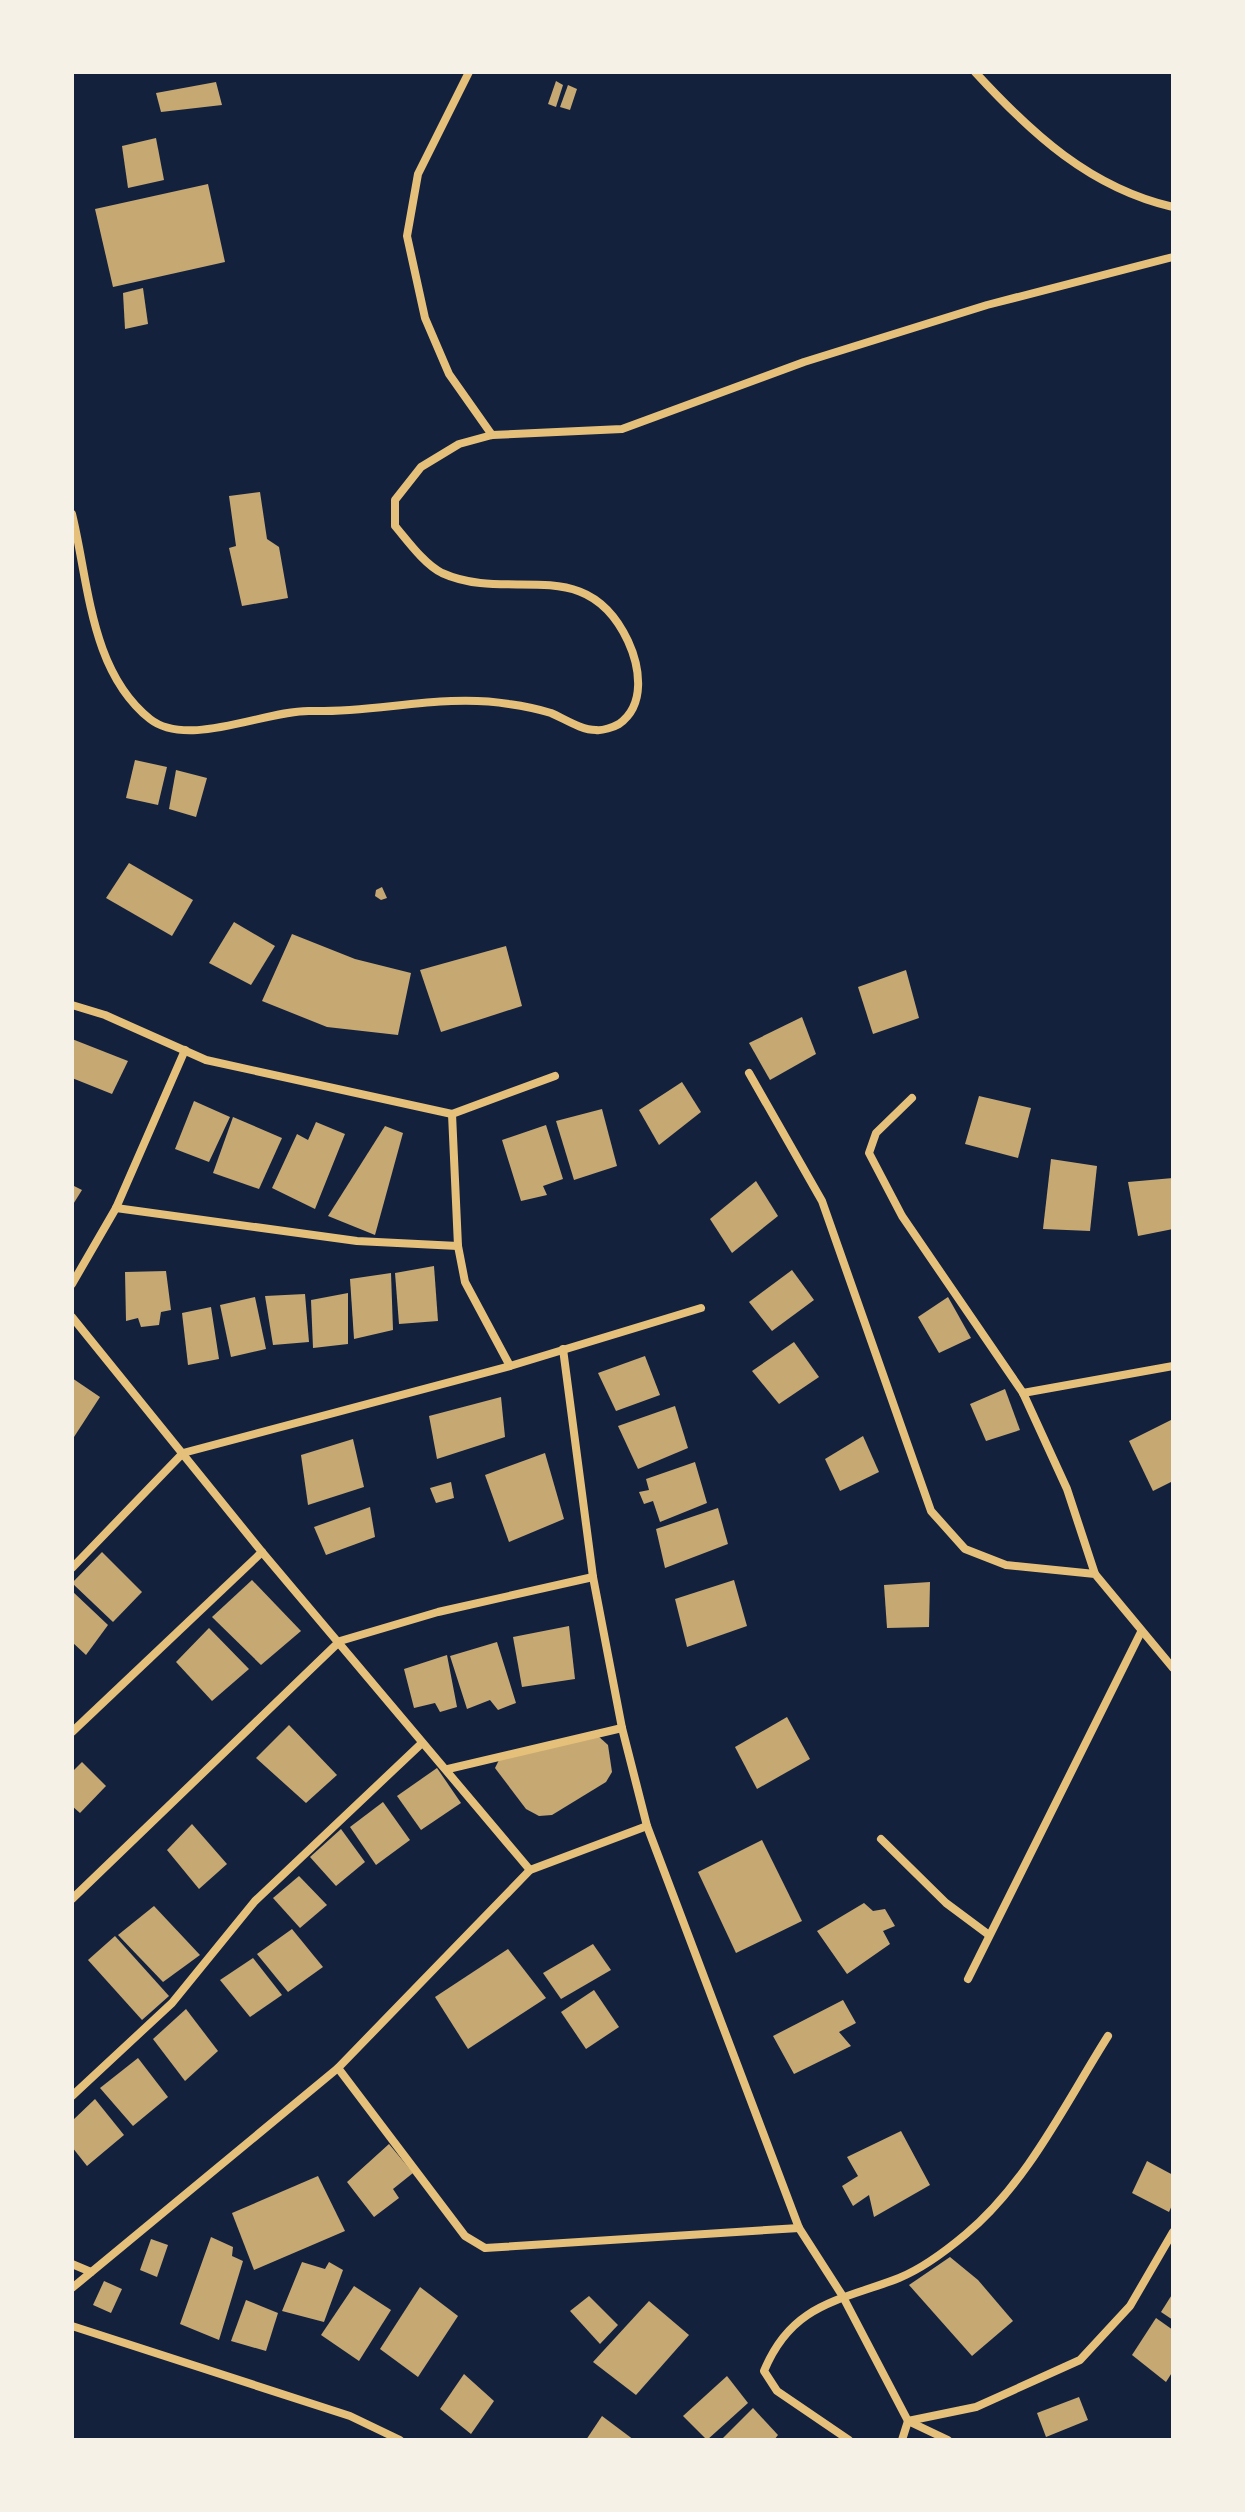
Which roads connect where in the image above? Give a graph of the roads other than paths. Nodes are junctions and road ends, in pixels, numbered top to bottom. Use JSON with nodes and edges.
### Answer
{"nodes":[{"id":1,"x":469,"y":72,"type":"edge"},
{"id":2,"x":975,"y":72,"type":"edge"},
{"id":3,"x":1173,"y":207,"type":"edge"},
{"id":4,"x":1173,"y":257,"type":"edge"},
{"id":5,"x":492,"y":435,"type":"junction"},
{"id":6,"x":72,"y":514,"type":"edge"},
{"id":7,"x":72,"y":1005,"type":"edge"},
{"id":8,"x":185,"y":1050,"type":"junction"},
{"id":9,"x":749,"y":1073,"type":"dead end"},
{"id":10,"x":555,"y":1076,"type":"dead end"},
{"id":11,"x":912,"y":1098,"type":"dead end"},
{"id":12,"x":452,"y":1114,"type":"junction"},
{"id":13,"x":116,"y":1208,"type":"junction"},
{"id":14,"x":458,"y":1246,"type":"junction"},
{"id":15,"x":72,"y":1284,"type":"edge"},
{"id":16,"x":701,"y":1308,"type":"dead end"},
{"id":17,"x":72,"y":1317,"type":"edge"},
{"id":18,"x":563,"y":1349,"type":"junction"},
{"id":19,"x":510,"y":1366,"type":"junction"},
{"id":20,"x":1173,"y":1366,"type":"edge"},
{"id":21,"x":1023,"y":1393,"type":"junction"},
{"id":22,"x":183,"y":1453,"type":"junction"},
{"id":23,"x":262,"y":1552,"type":"junction"},
{"id":24,"x":72,"y":1568,"type":"edge"},
{"id":25,"x":1095,"y":1574,"type":"junction"},
{"id":26,"x":593,"y":1577,"type":"junction"},
{"id":27,"x":1141,"y":1632,"type":"junction"},
{"id":28,"x":340,"y":1641,"type":"junction"},
{"id":29,"x":1173,"y":1668,"type":"edge"},
{"id":30,"x":622,"y":1728,"type":"junction"},
{"id":31,"x":72,"y":1732,"type":"edge"},
{"id":32,"x":422,"y":1743,"type":"junction"},
{"id":33,"x":448,"y":1769,"type":"junction"},
{"id":34,"x":647,"y":1826,"type":"junction"},
{"id":35,"x":881,"y":1839,"type":"dead end"},
{"id":36,"x":530,"y":1870,"type":"junction"},
{"id":37,"x":72,"y":1899,"type":"edge"},
{"id":38,"x":989,"y":1935,"type":"junction"},
{"id":39,"x":968,"y":1979,"type":"dead end"},
{"id":40,"x":1108,"y":2036,"type":"dead end"},
{"id":41,"x":338,"y":2068,"type":"junction"},
{"id":42,"x":72,"y":2096,"type":"edge"},
{"id":43,"x":799,"y":2228,"type":"junction"},
{"id":44,"x":1173,"y":2232,"type":"edge"},
{"id":45,"x":72,"y":2264,"type":"edge"},
{"id":46,"x":91,"y":2272,"type":"junction"},
{"id":47,"x":72,"y":2288,"type":"edge"},
{"id":48,"x":842,"y":2295,"type":"junction"},
{"id":49,"x":72,"y":2326,"type":"edge"},
{"id":50,"x":908,"y":2421,"type":"junction"},
{"id":51,"x":400,"y":2440,"type":"edge"},
{"id":52,"x":849,"y":2440,"type":"edge"},
{"id":53,"x":902,"y":2440,"type":"edge"},
{"id":54,"x":948,"y":2440,"type":"edge"}],
"edges":[{"from":1,"to":5,"type":"street"},
{"from":2,"to":3,"type":"street"},
{"from":4,"to":5,"type":"street"},
{"from":5,"to":6,"type":"street"},
{"from":7,"to":8,"type":"street"},
{"from":8,"to":12,"type":"street"},
{"from":8,"to":13,"type":"street"},
{"from":9,"to":25,"type":"street"},
{"from":10,"to":12,"type":"street"},
{"from":11,"to":21,"type":"street"},
{"from":12,"to":14,"type":"street"},
{"from":13,"to":14,"type":"street"},
{"from":13,"to":15,"type":"street"},
{"from":14,"to":19,"type":"street"},
{"from":16,"to":18,"type":"street"},
{"from":17,"to":22,"type":"street"},
{"from":18,"to":19,"type":"street"},
{"from":18,"to":26,"type":"street"},
{"from":19,"to":22,"type":"street"},
{"from":20,"to":21,"type":"street"},
{"from":21,"to":25,"type":"street"},
{"from":22,"to":23,"type":"street"},
{"from":22,"to":24,"type":"street"},
{"from":23,"to":28,"type":"street"},
{"from":23,"to":31,"type":"street"},
{"from":25,"to":27,"type":"street"},
{"from":26,"to":28,"type":"street"},
{"from":26,"to":30,"type":"street"},
{"from":27,"to":29,"type":"street"},
{"from":27,"to":38,"type":"street"},
{"from":28,"to":32,"type":"street"},
{"from":28,"to":37,"type":"street"},
{"from":30,"to":33,"type":"street"},
{"from":30,"to":34,"type":"street"},
{"from":32,"to":33,"type":"street"},
{"from":32,"to":42,"type":"street"},
{"from":33,"to":36,"type":"street"},
{"from":34,"to":36,"type":"street"},
{"from":34,"to":43,"type":"street"},
{"from":35,"to":38,"type":"street"},
{"from":36,"to":41,"type":"street"},
{"from":38,"to":39,"type":"street"},
{"from":40,"to":48,"type":"street"},
{"from":41,"to":43,"type":"street"},
{"from":41,"to":46,"type":"street"},
{"from":43,"to":48,"type":"street"},
{"from":44,"to":50,"type":"street"},
{"from":45,"to":46,"type":"street"},
{"from":46,"to":47,"type":"street"},
{"from":48,"to":50,"type":"street"},
{"from":48,"to":52,"type":"street"},
{"from":49,"to":51,"type":"street"},
{"from":50,"to":53,"type":"street"},
{"from":50,"to":54,"type":"street"}]}
